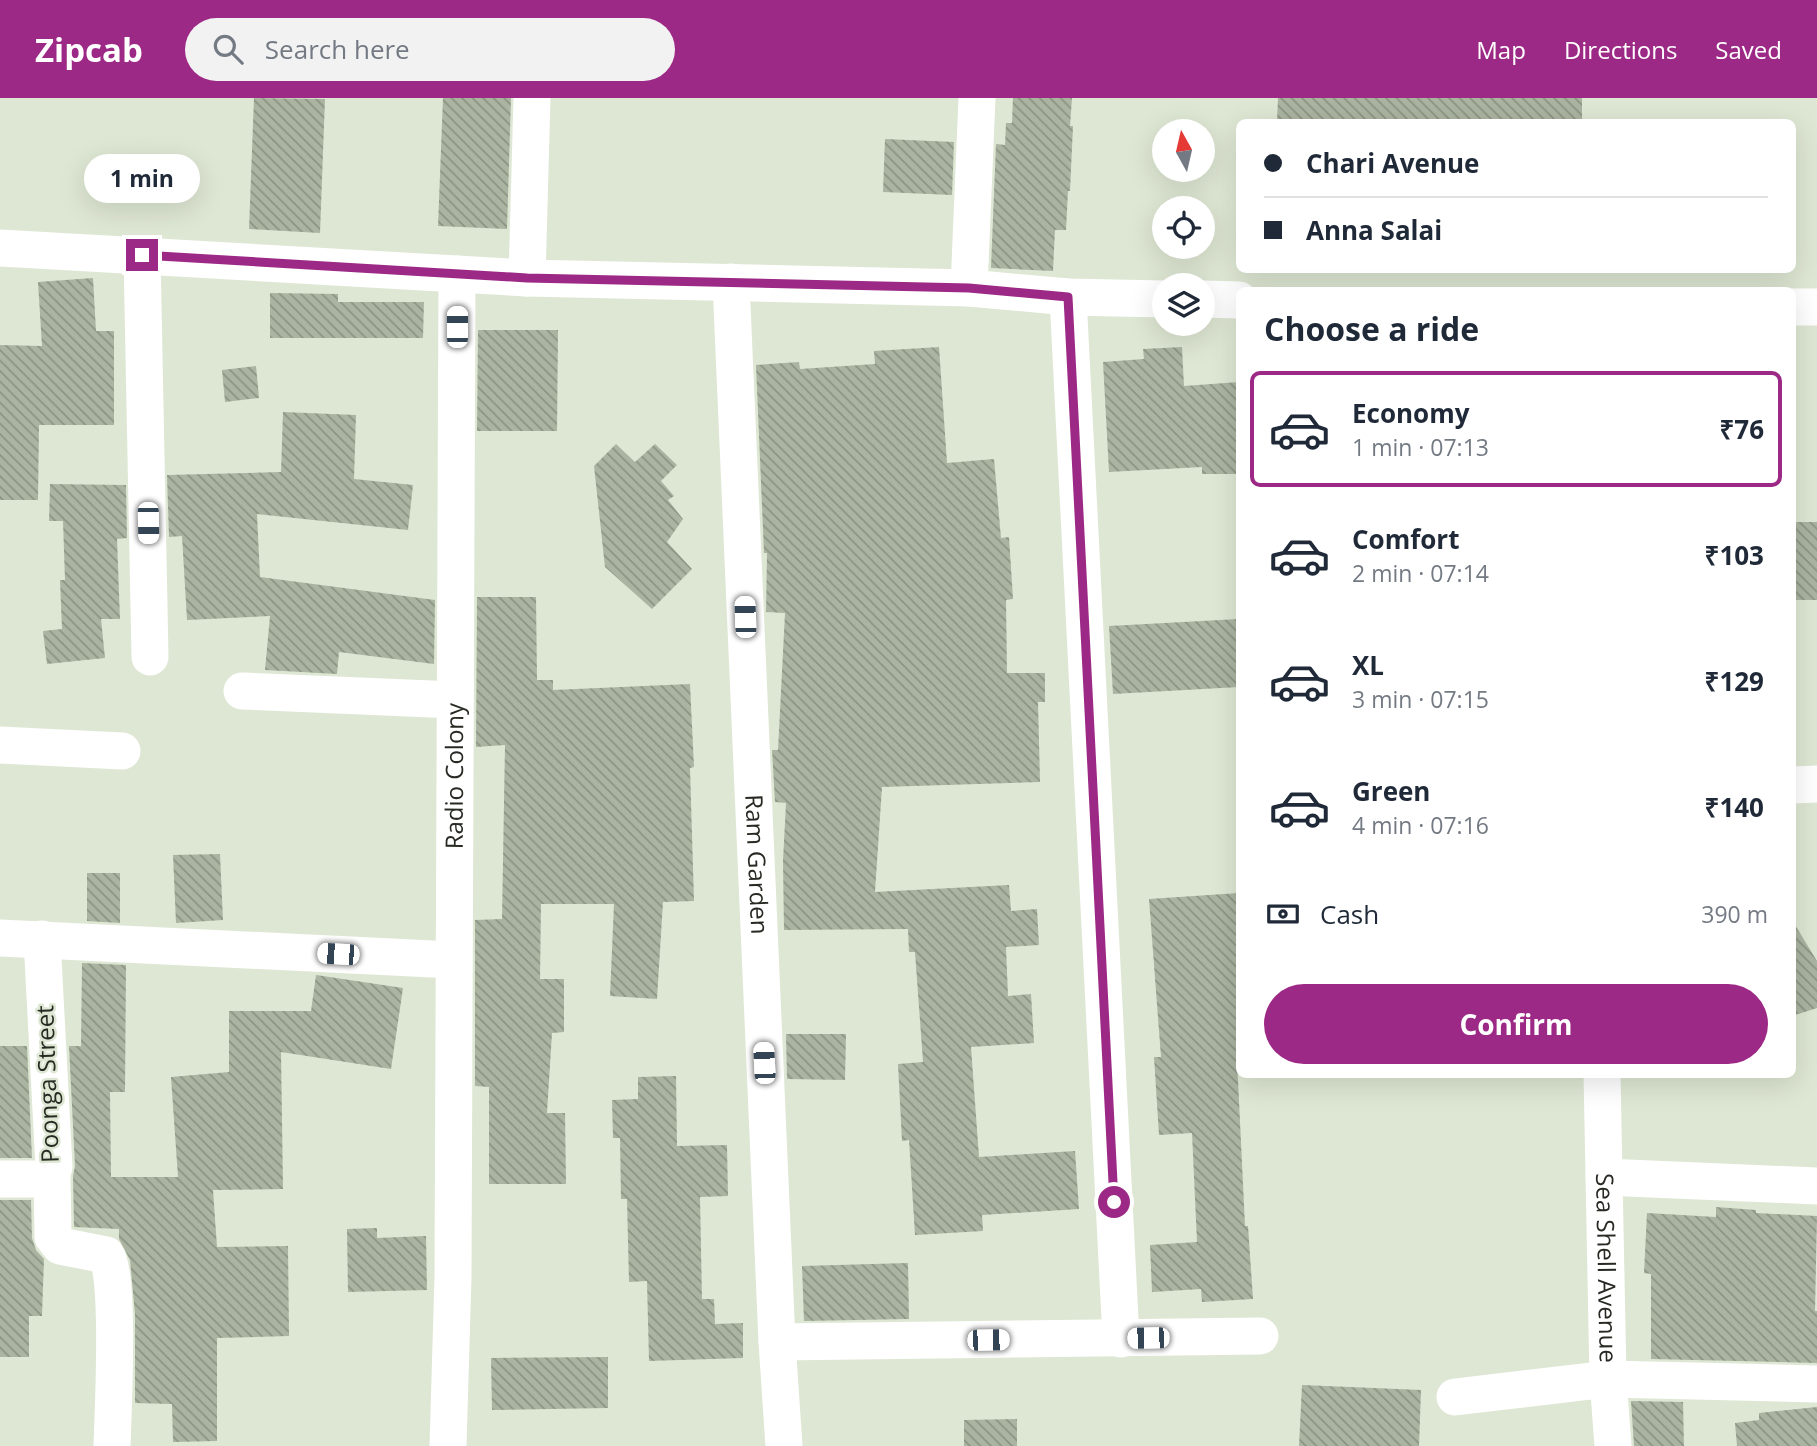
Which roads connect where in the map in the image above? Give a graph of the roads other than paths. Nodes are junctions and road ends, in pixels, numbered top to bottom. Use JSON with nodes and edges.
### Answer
{"nodes":[{"id":1,"x":532,"y":98,"type":"edge"},
{"id":2,"x":977,"y":98,"type":"edge"},
{"id":3,"x":0,"y":248,"type":"edge"},
{"id":4,"x":142,"y":255,"type":"junction"},
{"id":5,"x":457,"y":274,"type":"junction"},
{"id":6,"x":527,"y":278,"type":"junction"},
{"id":7,"x":730,"y":282,"type":"junction"},
{"id":8,"x":969,"y":288,"type":"junction"},
{"id":9,"x":1068,"y":297,"type":"junction"},
{"id":10,"x":1152,"y":299,"type":"edge"},
{"id":11,"x":1215,"y":299,"type":"edge"},
{"id":12,"x":1236,"y":300,"type":"edge"},
{"id":13,"x":1817,"y":306,"type":"edge"},
{"id":14,"x":1796,"y":307,"type":"edge"},
{"id":15,"x":150,"y":657,"type":"dead end"},
{"id":16,"x":242,"y":691,"type":"dead end"},
{"id":17,"x":455,"y":700,"type":"junction"},
{"id":18,"x":0,"y":745,"type":"edge"},
{"id":19,"x":122,"y":751,"type":"dead end"},
{"id":20,"x":1817,"y":784,"type":"edge"},
{"id":21,"x":1796,"y":785,"type":"edge"},
{"id":22,"x":0,"y":938,"type":"edge"},
{"id":23,"x":42,"y":940,"type":"junction"},
{"id":24,"x":453,"y":960,"type":"junction"},
{"id":25,"x":1602,"y":1078,"type":"edge"},
{"id":26,"x":52,"y":1175,"type":"junction"},
{"id":27,"x":1604,"y":1177,"type":"junction"},
{"id":28,"x":0,"y":1179,"type":"edge"},
{"id":29,"x":1817,"y":1186,"type":"edge"},
{"id":30,"x":1260,"y":1336,"type":"dead end"},
{"id":31,"x":1121,"y":1339,"type":"junction"},
{"id":32,"x":777,"y":1342,"type":"junction"},
{"id":33,"x":1608,"y":1380,"type":"junction"},
{"id":34,"x":1817,"y":1384,"type":"edge"},
{"id":35,"x":1455,"y":1397,"type":"dead end"},
{"id":36,"x":112,"y":1446,"type":"edge"},
{"id":37,"x":447,"y":1446,"type":"edge"},
{"id":38,"x":784,"y":1446,"type":"edge"},
{"id":39,"x":1613,"y":1446,"type":"edge"}],
"edges":[{"from":1,"to":6,"type":"street"},
{"from":2,"to":8,"type":"street"},
{"from":3,"to":4,"type":"street"},
{"from":4,"to":5,"type":"street"},
{"from":4,"to":15,"type":"street"},
{"from":5,"to":6,"type":"street"},
{"from":5,"to":17,"type":"street","name":"Radio Colony"},
{"from":6,"to":7,"type":"street"},
{"from":7,"to":8,"type":"street"},
{"from":7,"to":32,"type":"street","name":"Ram Garden"},
{"from":8,"to":9,"type":"street"},
{"from":9,"to":10,"type":"street"},
{"from":9,"to":31,"type":"street"},
{"from":11,"to":12,"type":"street"},
{"from":13,"to":14,"type":"street"},
{"from":16,"to":17,"type":"street"},
{"from":17,"to":24,"type":"street","name":"Radio Colony"},
{"from":18,"to":19,"type":"street"},
{"from":20,"to":21,"type":"street"},
{"from":22,"to":23,"type":"street"},
{"from":23,"to":24,"type":"street"},
{"from":23,"to":26,"type":"street","name":"Poonga Street"},
{"from":24,"to":37,"type":"street","name":"Radio Colony"},
{"from":25,"to":27,"type":"street","name":"Sea Shell Avenue"},
{"from":26,"to":28,"type":"street","name":"Poonga Street"},
{"from":26,"to":36,"type":"street"},
{"from":27,"to":29,"type":"street"},
{"from":27,"to":33,"type":"street","name":"Sea Shell Avenue"},
{"from":30,"to":31,"type":"street"},
{"from":31,"to":32,"type":"street"},
{"from":32,"to":38,"type":"street","name":"Ram Garden"},
{"from":33,"to":34,"type":"street","name":"Sea Shell Avenue"},
{"from":33,"to":35,"type":"street"},
{"from":33,"to":39,"type":"street"}]}
